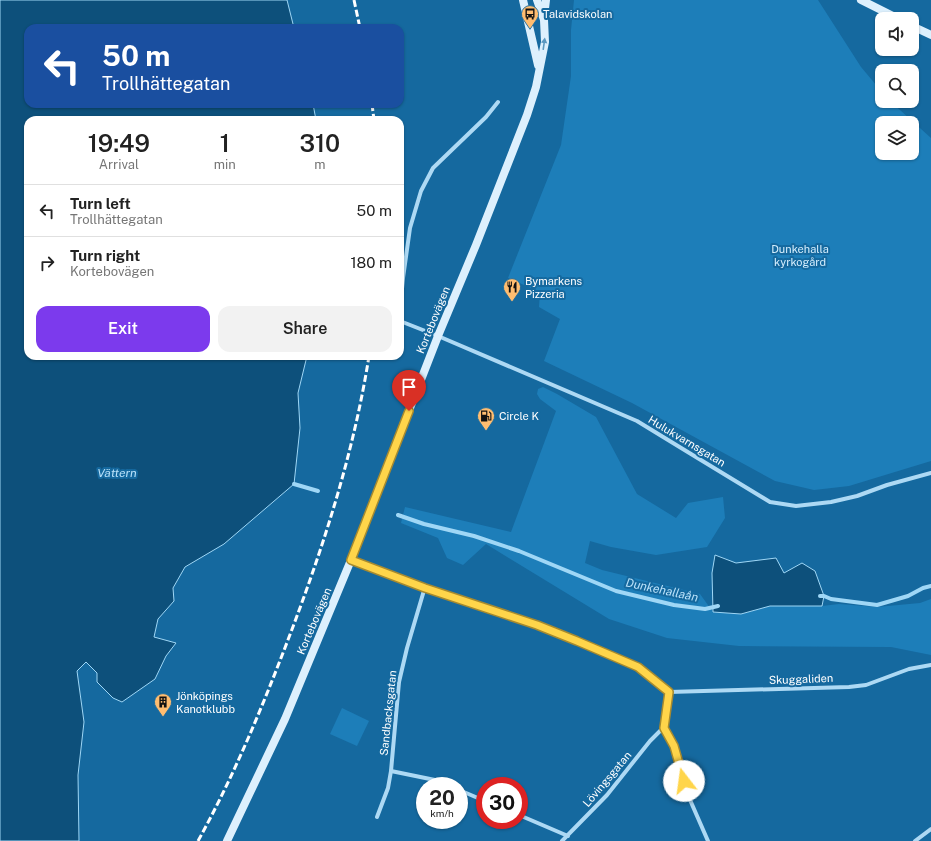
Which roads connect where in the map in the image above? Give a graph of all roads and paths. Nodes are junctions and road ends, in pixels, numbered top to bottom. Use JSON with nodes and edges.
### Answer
{"nodes":[{"id":1,"x":523,"y":0,"type":"edge"},
{"id":2,"x":537,"y":0,"type":"edge"},
{"id":3,"x":546,"y":0,"type":"edge"},
{"id":4,"x":861,"y":0,"type":"edge"},
{"id":5,"x":885,"y":12,"type":"edge"},
{"id":6,"x":544,"y":20,"type":"junction"},
{"id":7,"x":919,"y":29,"type":"edge"},
{"id":8,"x":931,"y":35,"type":"edge"},
{"id":9,"x":539,"y":68,"type":"junction"},
{"id":10,"x":498,"y":102,"type":"dead end"},
{"id":11,"x":404,"y":271,"type":"edge"},
{"id":12,"x":404,"y":323,"type":"edge"},
{"id":13,"x":438,"y":336,"type":"junction"},
{"id":14,"x":931,"y":473,"type":"edge"},
{"id":15,"x":351,"y":560,"type":"junction"},
{"id":16,"x":425,"y":588,"type":"junction"},
{"id":17,"x":931,"y":665,"type":"edge"},
{"id":18,"x":669,"y":692,"type":"junction"},
{"id":19,"x":664,"y":728,"type":"junction"},
{"id":20,"x":391,"y":771,"type":"junction"},
{"id":21,"x":420,"y":777,"type":"edge"},
{"id":22,"x":377,"y":817,"type":"dead end"},
{"id":23,"x":528,"y":819,"type":"edge"},
{"id":24,"x":931,"y":829,"type":"edge"},
{"id":25,"x":568,"y":836,"type":"junction"},
{"id":26,"x":227,"y":841,"type":"edge"},
{"id":27,"x":562,"y":841,"type":"edge"},
{"id":28,"x":708,"y":841,"type":"edge"},
{"id":29,"x":915,"y":841,"type":"edge"}],
"edges":[{"from":1,"to":9,"type":"street","name":"Kortebovägen"},
{"from":2,"to":6,"type":"street","name":"Kortebovägen"},
{"from":3,"to":6,"type":"street"},
{"from":4,"to":5,"type":"street"},
{"from":9,"to":6,"type":"street","name":"Kortebovägen","one_way":true},
{"from":7,"to":8,"type":"street"},
{"from":9,"to":13,"type":"street","name":"Kortebovägen"},
{"from":10,"to":11,"type":"street"},
{"from":12,"to":13,"type":"street","name":"Hulukvarnsgatan"},
{"from":13,"to":14,"type":"street","name":"Hulukvarnsgatan"},
{"from":13,"to":15,"type":"street","name":"Kortebovägen"},
{"from":15,"to":16,"type":"street"},
{"from":15,"to":26,"type":"street","name":"Kortebovägen"},
{"from":16,"to":18,"type":"street"},
{"from":16,"to":20,"type":"street","name":"Sandbacksgatan"},
{"from":17,"to":18,"type":"street","name":"Skuggaliden"},
{"from":18,"to":19,"type":"street"},
{"from":19,"to":25,"type":"street","name":"Lövingsgatan"},
{"from":19,"to":28,"type":"street"},
{"from":20,"to":21,"type":"street"},
{"from":20,"to":22,"type":"street","name":"Sandbacksgatan"},
{"from":23,"to":25,"type":"street"},
{"from":24,"to":29,"type":"street"},
{"from":25,"to":27,"type":"street","name":"Lövingsgatan"}]}
